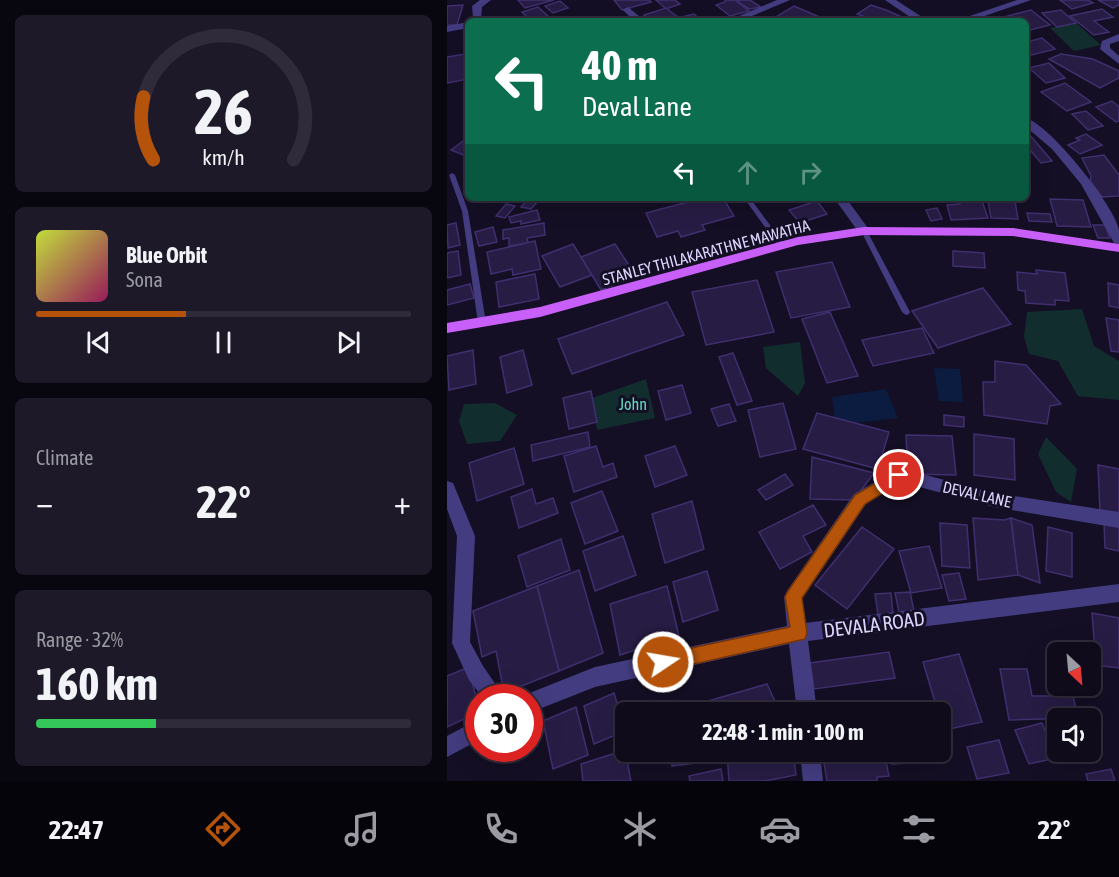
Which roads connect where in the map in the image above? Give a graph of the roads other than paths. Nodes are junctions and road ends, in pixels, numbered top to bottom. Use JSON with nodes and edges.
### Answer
{"nodes":[{"id":1,"x":486,"y":0,"type":"edge"},
{"id":2,"x":785,"y":0,"type":"edge"},
{"id":3,"x":890,"y":0,"type":"edge"},
{"id":4,"x":1026,"y":0,"type":"edge"},
{"id":5,"x":629,"y":10,"type":"dead end"},
{"id":6,"x":478,"y":18,"type":"edge"},
{"id":7,"x":638,"y":18,"type":"edge"},
{"id":8,"x":740,"y":18,"type":"edge"},
{"id":9,"x":918,"y":18,"type":"edge"},
{"id":10,"x":969,"y":18,"type":"edge"},
{"id":11,"x":465,"y":25,"type":"edge"},
{"id":12,"x":447,"y":28,"type":"edge"},
{"id":13,"x":1119,"y":37,"type":"edge"},
{"id":14,"x":1119,"y":62,"type":"edge"},
{"id":15,"x":1029,"y":124,"type":"edge"},
{"id":16,"x":452,"y":175,"type":"dead end"},
{"id":17,"x":749,"y":201,"type":"edge"},
{"id":18,"x":842,"y":201,"type":"edge"},
{"id":19,"x":864,"y":231,"type":"junction"},
{"id":20,"x":1116,"y":236,"type":"edge"},
{"id":21,"x":783,"y":246,"type":"junction"},
{"id":22,"x":1119,"y":248,"type":"edge"},
{"id":23,"x":906,"y":312,"type":"dead end"},
{"id":24,"x":482,"y":323,"type":"junction"},
{"id":25,"x":447,"y":328,"type":"edge"},
{"id":26,"x":447,"y":488,"type":"edge"},
{"id":27,"x":1119,"y":520,"type":"edge"},
{"id":28,"x":1119,"y":593,"type":"edge"},
{"id":29,"x":799,"y":633,"type":"junction"},
{"id":30,"x":484,"y":684,"type":"edge"},
{"id":31,"x":543,"y":697,"type":"edge"},
{"id":32,"x":806,"y":702,"type":"edge"},
{"id":33,"x":465,"y":737,"type":"edge"},
{"id":34,"x":447,"y":747,"type":"edge"},
{"id":35,"x":811,"y":762,"type":"edge"},
{"id":36,"x":813,"y":781,"type":"edge"}],
"edges":[{"from":1,"to":6,"type":"street"},
{"from":2,"to":8,"type":"street"},
{"from":3,"to":9,"type":"street"},
{"from":4,"to":10,"type":"street"},
{"from":5,"to":7,"type":"street"},
{"from":11,"to":12,"type":"street"},
{"from":13,"to":14,"type":"street"},
{"from":15,"to":20,"type":"street"},
{"from":16,"to":24,"type":"lane"},
{"from":17,"to":21,"type":"lane"},
{"from":18,"to":19,"type":"street"},
{"from":19,"to":21,"type":"main road","name":"STANLEY THILAKARATHNE MAWATHA"},
{"from":19,"to":22,"type":"main road","name":"STANLEY THILAKARATHNE MAWATHA"},
{"from":19,"to":23,"type":"lane"},
{"from":21,"to":24,"type":"main road","name":"STANLEY THILAKARATHNE MAWATHA"},
{"from":24,"to":25,"type":"main road","name":"STANLEY THILAKARATHNE MAWATHA"},
{"from":26,"to":30,"type":"street"},
{"from":27,"to":29,"type":"street","name":"DEVAL LANE"},
{"from":28,"to":29,"type":"street","name":"DEVALA ROAD"},
{"from":29,"to":31,"type":"street","name":"DEVALA ROAD"},
{"from":29,"to":32,"type":"street","name":"DEVAL LANE"},
{"from":33,"to":34,"type":"street"},
{"from":35,"to":36,"type":"street"}]}
